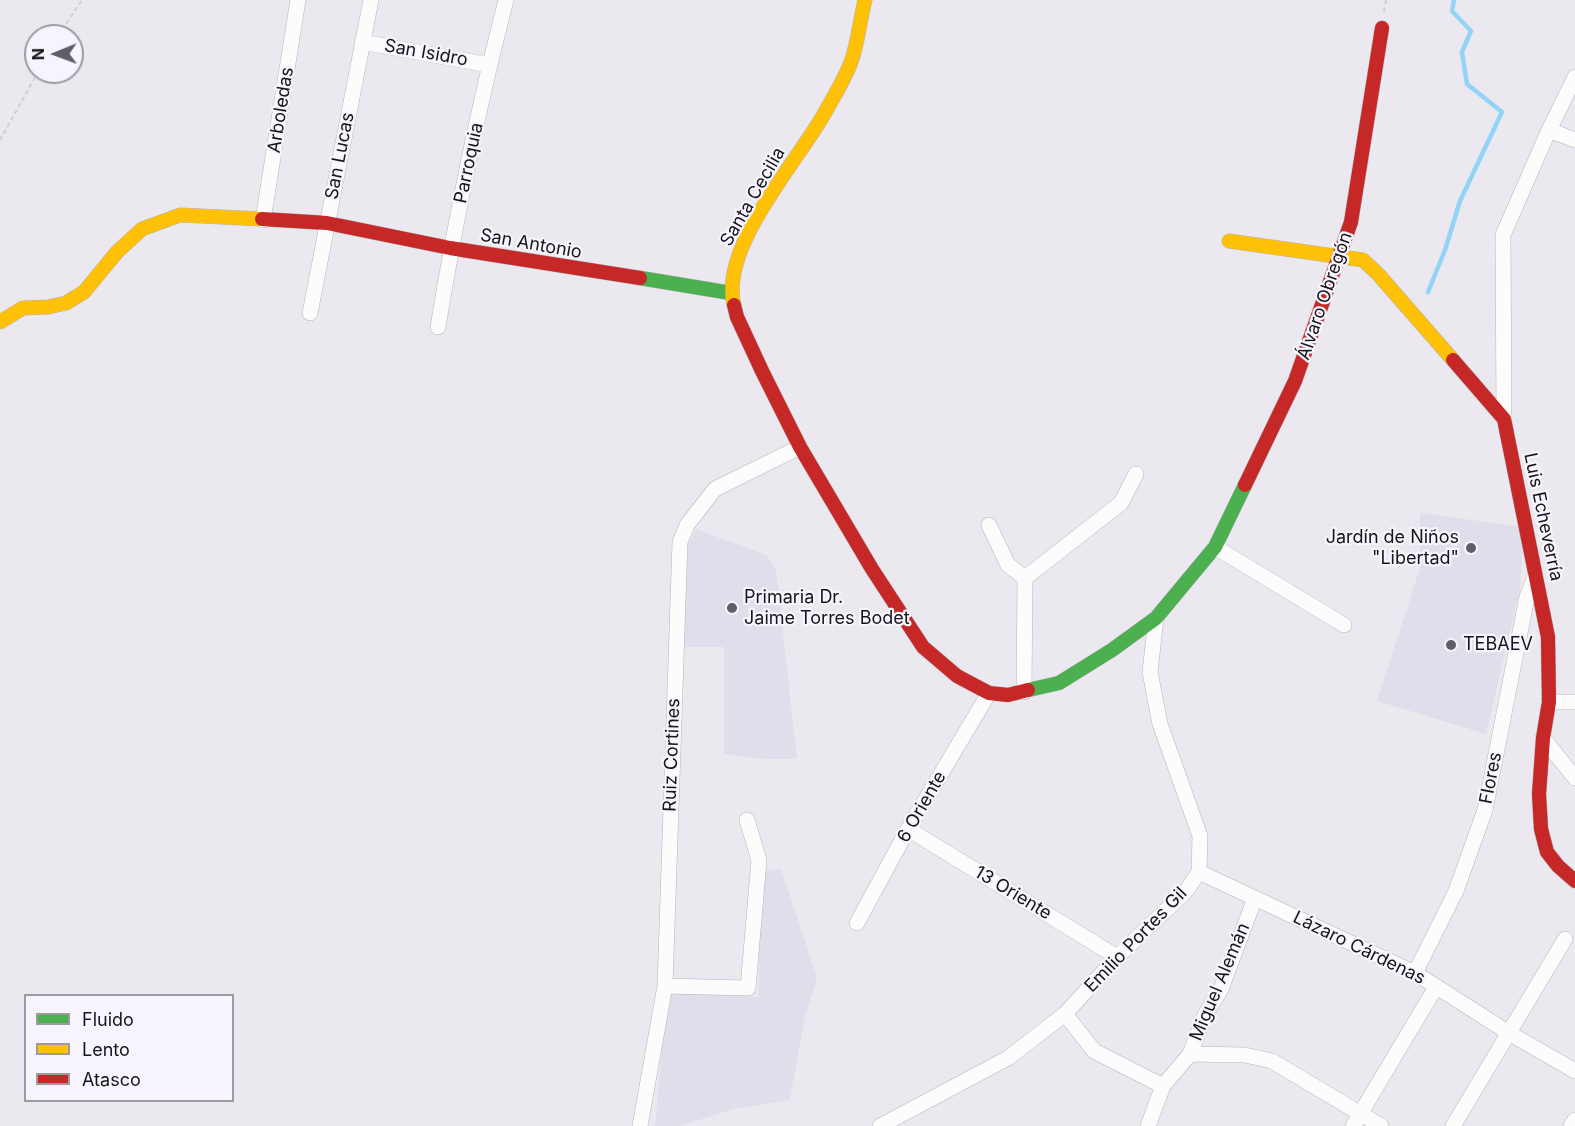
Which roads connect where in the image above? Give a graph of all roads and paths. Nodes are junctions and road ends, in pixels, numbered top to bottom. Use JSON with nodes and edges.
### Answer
{"nodes":[{"id":1,"x":82,"y":0,"type":"edge"},
{"id":2,"x":298,"y":0,"type":"edge"},
{"id":3,"x":370,"y":0,"type":"edge"},
{"id":4,"x":506,"y":0,"type":"edge"},
{"id":5,"x":865,"y":0,"type":"edge"},
{"id":6,"x":66,"y":24,"type":"edge"},
{"id":7,"x":1382,"y":28,"type":"dead end"},
{"id":8,"x":362,"y":42,"type":"junction"},
{"id":9,"x":489,"y":65,"type":"junction"},
{"id":10,"x":1575,"y":76,"type":"edge"},
{"id":11,"x":31,"y":84,"type":"edge"},
{"id":12,"x":1549,"y":130,"type":"junction"},
{"id":13,"x":0,"y":140,"type":"edge"},
{"id":14,"x":1575,"y":140,"type":"edge"},
{"id":15,"x":263,"y":220,"type":"junction"},
{"id":16,"x":327,"y":223,"type":"junction"},
{"id":17,"x":1229,"y":241,"type":"dead end"},
{"id":18,"x":450,"y":248,"type":"junction"},
{"id":19,"x":1340,"y":257,"type":"junction"},
{"id":20,"x":731,"y":293,"type":"junction"},
{"id":21,"x":310,"y":313,"type":"dead end"},
{"id":22,"x":0,"y":322,"type":"edge"},
{"id":23,"x":438,"y":327,"type":"dead end"},
{"id":24,"x":1504,"y":419,"type":"junction"},
{"id":25,"x":800,"y":447,"type":"junction"},
{"id":26,"x":1136,"y":474,"type":"dead end"},
{"id":27,"x":989,"y":525,"type":"dead end"},
{"id":28,"x":1215,"y":547,"type":"junction"},
{"id":29,"x":1537,"y":573,"type":"junction"},
{"id":30,"x":1025,"y":578,"type":"junction"},
{"id":31,"x":1156,"y":618,"type":"junction"},
{"id":32,"x":1344,"y":625,"type":"dead end"},
{"id":33,"x":989,"y":693,"type":"junction"},
{"id":34,"x":1024,"y":693,"type":"junction"},
{"id":35,"x":1549,"y":702,"type":"junction"},
{"id":36,"x":1575,"y":702,"type":"edge"},
{"id":37,"x":1543,"y":738,"type":"junction"},
{"id":38,"x":1575,"y":778,"type":"edge"},
{"id":39,"x":747,"y":820,"type":"dead end"},
{"id":40,"x":908,"y":829,"type":"junction"},
{"id":41,"x":759,"y":861,"type":"junction"},
{"id":42,"x":776,"y":863,"type":"dead end"},
{"id":43,"x":1199,"y":872,"type":"junction"},
{"id":44,"x":1575,"y":881,"type":"edge"},
{"id":45,"x":1255,"y":898,"type":"junction"},
{"id":46,"x":857,"y":923,"type":"dead end"},
{"id":47,"x":1565,"y":939,"type":"dead end"},
{"id":48,"x":1117,"y":957,"type":"junction"},
{"id":49,"x":1415,"y":973,"type":"junction"},
{"id":50,"x":665,"y":986,"type":"junction"},
{"id":51,"x":1436,"y":987,"type":"junction"},
{"id":52,"x":1065,"y":1014,"type":"junction"},
{"id":53,"x":1509,"y":1033,"type":"junction"},
{"id":54,"x":1190,"y":1054,"type":"junction"},
{"id":55,"x":1575,"y":1071,"type":"edge"},
{"id":56,"x":1163,"y":1086,"type":"junction"},
{"id":57,"x":1357,"y":1120,"type":"edge"},
{"id":58,"x":1575,"y":1120,"type":"edge"},
{"id":59,"x":640,"y":1126,"type":"edge"},
{"id":60,"x":880,"y":1126,"type":"edge"},
{"id":61,"x":1148,"y":1126,"type":"edge"},
{"id":62,"x":1381,"y":1126,"type":"edge"},
{"id":63,"x":1453,"y":1126,"type":"edge"},
{"id":64,"x":1571,"y":1126,"type":"edge"}],
"edges":[{"from":1,"to":6,"type":"path"},
{"from":2,"to":15,"type":"street","name":"Arboledas"},
{"from":3,"to":8,"type":"street","name":"San Lucas"},
{"from":4,"to":9,"type":"street","name":"Parroquia"},
{"from":5,"to":20,"type":"street","name":"Santa Cecilia"},
{"from":7,"to":19,"type":"street","name":"Álvaro Obregón"},
{"from":8,"to":9,"type":"street","name":"San Isidro"},
{"from":8,"to":16,"type":"street","name":"San Lucas"},
{"from":9,"to":18,"type":"street","name":"Parroquia"},
{"from":10,"to":12,"type":"street"},
{"from":11,"to":13,"type":"path"},
{"from":12,"to":14,"type":"street"},
{"from":12,"to":24,"type":"street"},
{"from":15,"to":16,"type":"street","name":"San Antonio"},
{"from":15,"to":22,"type":"street","name":"San Antonio"},
{"from":16,"to":18,"type":"street","name":"San Antonio"},
{"from":16,"to":21,"type":"street","name":"San Lucas"},
{"from":17,"to":19,"type":"street","name":"Luis Echeverría"},
{"from":18,"to":20,"type":"street","name":"San Antonio"},
{"from":18,"to":23,"type":"street","name":"Parroquia"},
{"from":19,"to":24,"type":"street","name":"Luis Echeverría"},
{"from":19,"to":28,"type":"street","name":"Álvaro Obregón"},
{"from":20,"to":25,"type":"street","name":"Santa Cecilia"},
{"from":24,"to":29,"type":"street","name":"Luis Echeverría"},
{"from":25,"to":33,"type":"street","name":"Álvaro Obregón"},
{"from":25,"to":50,"type":"street","name":"Ruiz Cortines"},
{"from":26,"to":30,"type":"street"},
{"from":27,"to":30,"type":"street"},
{"from":28,"to":31,"type":"street","name":"Álvaro Obregón"},
{"from":28,"to":32,"type":"street"},
{"from":29,"to":35,"type":"street","name":"Luis Echeverría"},
{"from":29,"to":49,"type":"street","name":"Flores"},
{"from":30,"to":34,"type":"street"},
{"from":31,"to":34,"type":"street","name":"Álvaro Obregón"},
{"from":31,"to":43,"type":"street","name":"Emilio Portes Gil"},
{"from":33,"to":34,"type":"street","name":"Álvaro Obregón"},
{"from":33,"to":40,"type":"street","name":"6 Oriente"},
{"from":35,"to":36,"type":"street"},
{"from":35,"to":37,"type":"street","name":"Luis Echeverría"},
{"from":37,"to":38,"type":"street"},
{"from":37,"to":44,"type":"street","name":"Luis Echeverría"},
{"from":39,"to":41,"type":"street"},
{"from":40,"to":46,"type":"street","name":"6 Oriente"},
{"from":40,"to":48,"type":"street","name":"13 Oriente"},
{"from":41,"to":42,"type":"street"},
{"from":41,"to":50,"type":"street"},
{"from":43,"to":45,"type":"street","name":"Lázaro Cárdenas"},
{"from":43,"to":48,"type":"street","name":"Emilio Portes Gil"},
{"from":45,"to":49,"type":"street","name":"Lázaro Cárdenas"},
{"from":45,"to":54,"type":"street","name":"Miguel Alemán"},
{"from":47,"to":53,"type":"street"},
{"from":48,"to":52,"type":"street","name":"Emilio Portes Gil"},
{"from":49,"to":51,"type":"street","name":"Lázaro Cárdenas"},
{"from":50,"to":59,"type":"street","name":"Ruiz Cortines"},
{"from":51,"to":53,"type":"street","name":"Lázaro Cárdenas"},
{"from":51,"to":57,"type":"street"},
{"from":52,"to":56,"type":"street"},
{"from":52,"to":60,"type":"street","name":"Emilio Portes Gil"},
{"from":53,"to":55,"type":"street","name":"Lázaro Cárdenas"},
{"from":53,"to":63,"type":"street"},
{"from":54,"to":56,"type":"street","name":"Miguel Alemán"},
{"from":54,"to":57,"type":"street"},
{"from":56,"to":61,"type":"street","name":"Miguel Alemán"},
{"from":57,"to":62,"type":"street"},
{"from":58,"to":64,"type":"street"}]}
